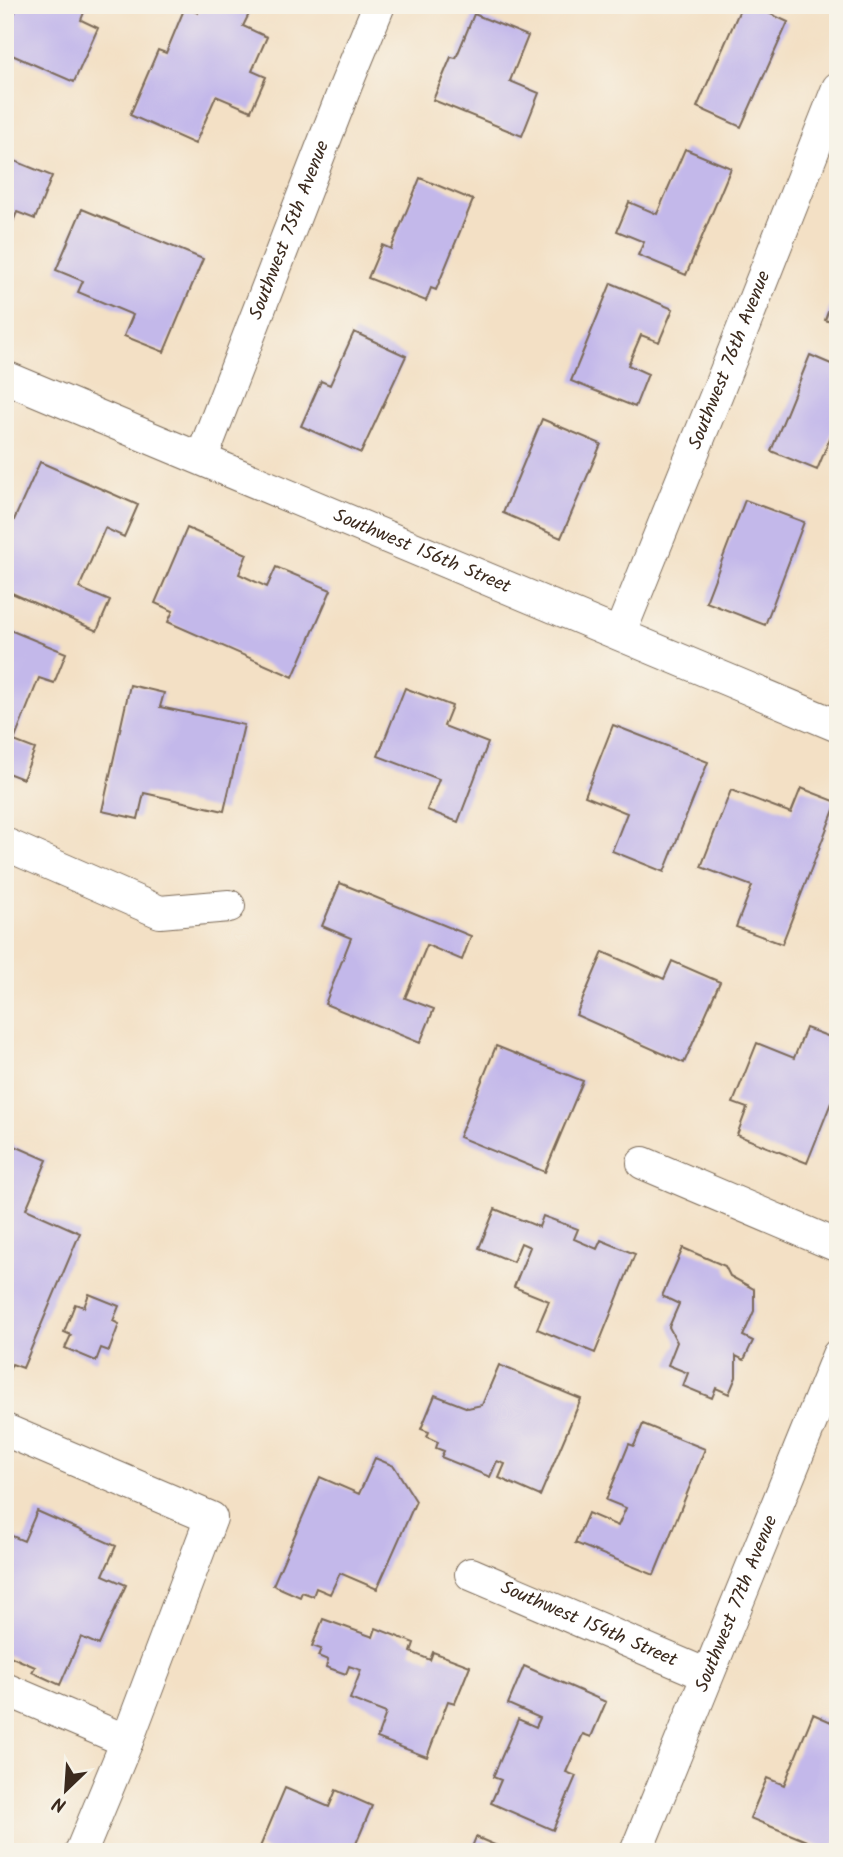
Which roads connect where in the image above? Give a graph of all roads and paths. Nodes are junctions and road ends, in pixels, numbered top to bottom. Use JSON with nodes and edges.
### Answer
{"nodes":[{"id":1,"x":379,"y":5,"type":"edge"},
{"id":2,"x":838,"y":88,"type":"edge"},
{"id":3,"x":5,"y":377,"type":"edge"},
{"id":4,"x":202,"y":457,"type":"junction"},
{"id":5,"x":620,"y":633,"type":"junction"},
{"id":6,"x":838,"y":726,"type":"edge"},
{"id":7,"x":5,"y":844,"type":"edge"},
{"id":8,"x":229,"y":906,"type":"dead end"},
{"id":9,"x":643,"y":1163,"type":"dead end"},
{"id":10,"x":838,"y":1246,"type":"edge"},
{"id":11,"x":838,"y":1355,"type":"edge"},
{"id":12,"x":5,"y":1430,"type":"edge"},
{"id":13,"x":471,"y":1574,"type":"dead end"},
{"id":14,"x":708,"y":1675,"type":"junction"},
{"id":15,"x":5,"y":1689,"type":"edge"},
{"id":16,"x":127,"y":1741,"type":"junction"},
{"id":17,"x":81,"y":1852,"type":"edge"},
{"id":18,"x":636,"y":1852,"type":"edge"}],
"edges":[{"from":1,"to":4,"type":"street","name":"Southwest 75th Avenue"},
{"from":2,"to":5,"type":"street","name":"Southwest 76th Avenue"},
{"from":3,"to":4,"type":"street","name":"Southwest 156th Street"},
{"from":4,"to":5,"type":"street","name":"Southwest 156th Street"},
{"from":5,"to":6,"type":"street","name":"Southwest 156th Street"},
{"from":7,"to":8,"type":"street"},
{"from":9,"to":10,"type":"street"},
{"from":11,"to":14,"type":"street","name":"Southwest 77th Avenue"},
{"from":12,"to":16,"type":"street"},
{"from":13,"to":14,"type":"street","name":"Southwest 154th Street"},
{"from":14,"to":18,"type":"street","name":"Southwest 77th Avenue"},
{"from":15,"to":16,"type":"street"},
{"from":16,"to":17,"type":"street"}]}
